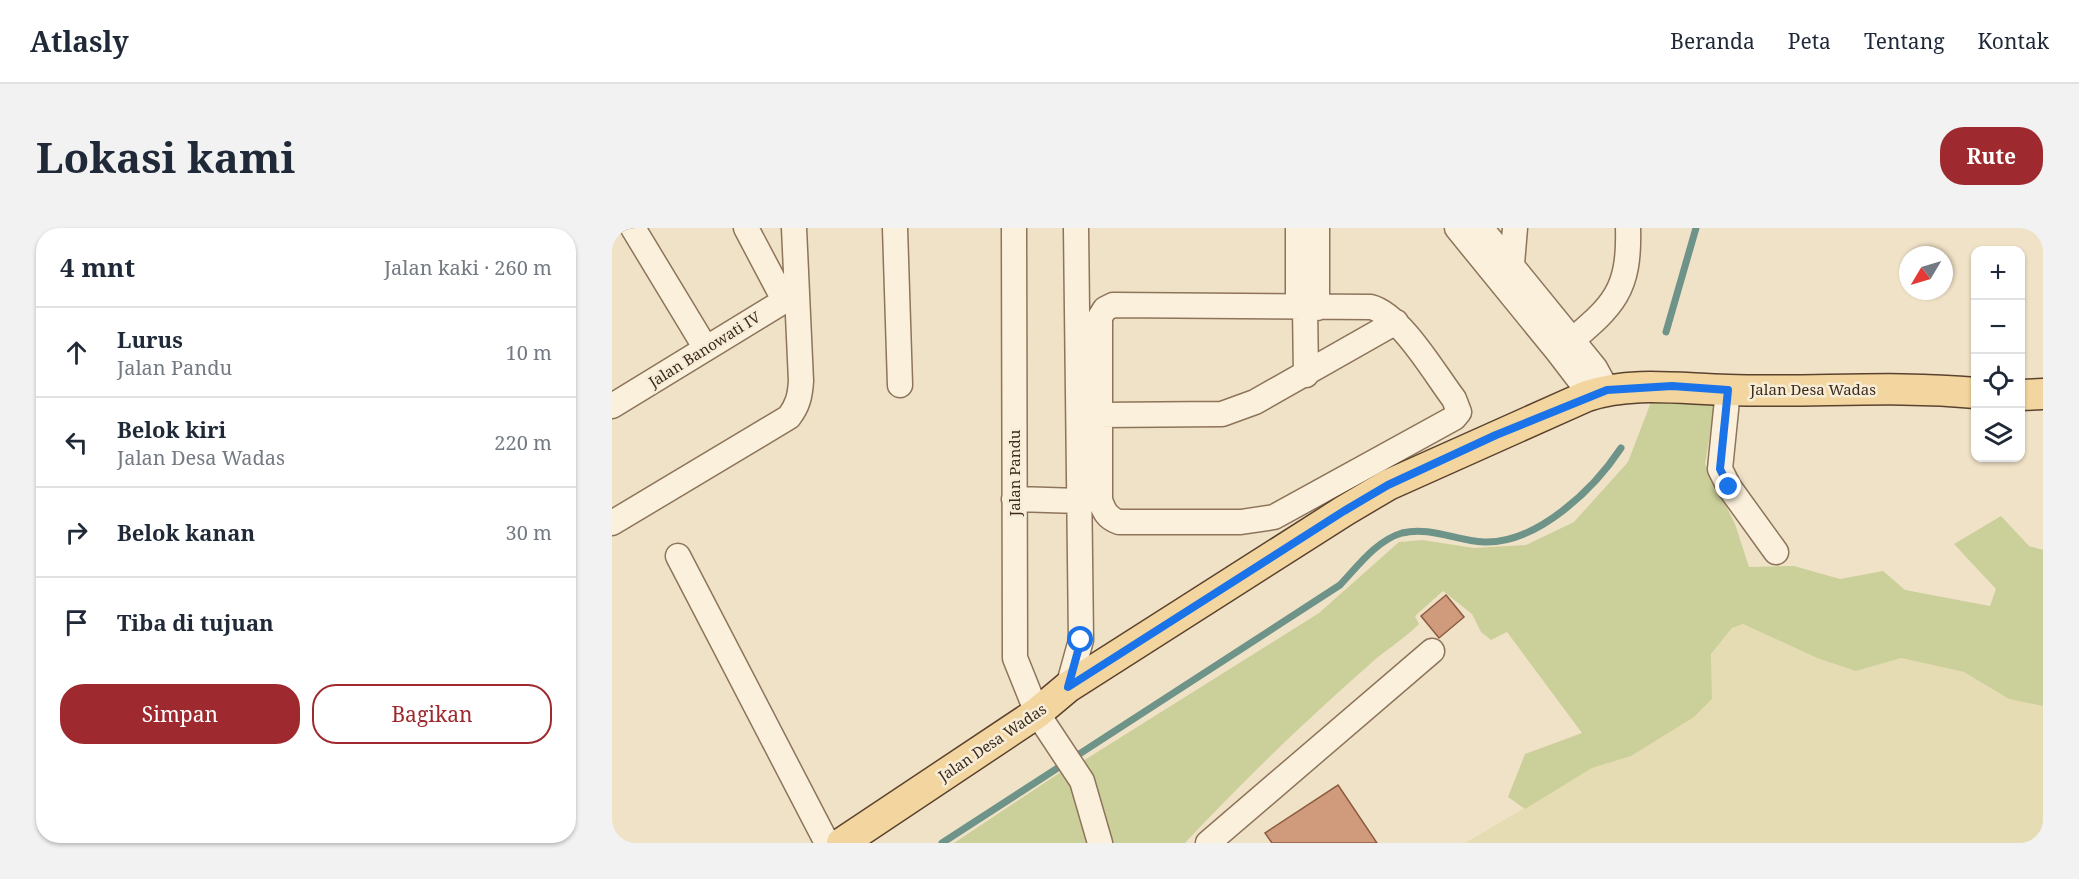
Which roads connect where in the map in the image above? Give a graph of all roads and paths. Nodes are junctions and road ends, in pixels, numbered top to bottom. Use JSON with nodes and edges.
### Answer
{"nodes":[{"id":1,"x":633,"y":228,"type":"edge"},
{"id":2,"x":746,"y":228,"type":"edge"},
{"id":3,"x":794,"y":228,"type":"edge"},
{"id":4,"x":895,"y":228,"type":"edge"},
{"id":5,"x":1014,"y":228,"type":"edge"},
{"id":6,"x":1076,"y":228,"type":"edge"},
{"id":7,"x":1298,"y":228,"type":"edge"},
{"id":8,"x":1317,"y":228,"type":"edge"},
{"id":9,"x":1457,"y":228,"type":"edge"},
{"id":10,"x":1481,"y":228,"type":"edge"},
{"id":11,"x":1515,"y":228,"type":"edge"},
{"id":12,"x":1628,"y":228,"type":"edge"},
{"id":13,"x":1500,"y":265,"type":"junction"},
{"id":14,"x":791,"y":296,"type":"junction"},
{"id":15,"x":1306,"y":307,"type":"junction"},
{"id":16,"x":1396,"y":322,"type":"junction"},
{"id":17,"x":1565,"y":346,"type":"junction"},
{"id":18,"x":705,"y":347,"type":"junction"},
{"id":19,"x":1306,"y":375,"type":"junction"},
{"id":20,"x":900,"y":385,"type":"dead end"},
{"id":21,"x":1728,"y":390,"type":"junction"},
{"id":22,"x":1597,"y":393,"type":"junction"},
{"id":23,"x":1971,"y":393,"type":"edge"},
{"id":24,"x":2043,"y":394,"type":"edge"},
{"id":25,"x":2025,"y":395,"type":"edge"},
{"id":26,"x":614,"y":400,"type":"edge"},
{"id":27,"x":1099,"y":416,"type":"junction"},
{"id":28,"x":1014,"y":499,"type":"junction"},
{"id":29,"x":1079,"y":501,"type":"junction"},
{"id":30,"x":612,"y":523,"type":"edge"},
{"id":31,"x":1776,"y":552,"type":"dead end"},
{"id":32,"x":678,"y":556,"type":"dead end"},
{"id":33,"x":1432,"y":651,"type":"dead end"},
{"id":34,"x":1068,"y":687,"type":"junction"},
{"id":35,"x":1037,"y":713,"type":"junction"},
{"id":36,"x":1220,"y":838,"type":"edge"},
{"id":37,"x":827,"y":843,"type":"edge"},
{"id":38,"x":842,"y":843,"type":"edge"},
{"id":39,"x":1100,"y":843,"type":"edge"}],
"edges":[{"from":1,"to":18,"type":"street"},
{"from":2,"to":14,"type":"street"},
{"from":3,"to":14,"type":"street"},
{"from":4,"to":20,"type":"street"},
{"from":5,"to":28,"type":"street","name":"Jalan Pandu"},
{"from":6,"to":29,"type":"street"},
{"from":7,"to":15,"type":"street"},
{"from":8,"to":15,"type":"street"},
{"from":9,"to":13,"type":"street"},
{"from":10,"to":13,"type":"street"},
{"from":11,"to":13,"type":"street"},
{"from":12,"to":17,"type":"street"},
{"from":13,"to":17,"type":"street"},
{"from":14,"to":18,"type":"street","name":"Jalan Banowati IV"},
{"from":14,"to":30,"type":"street"},
{"from":15,"to":16,"type":"street"},
{"from":15,"to":19,"type":"street"},
{"from":15,"to":27,"type":"street"},
{"from":16,"to":19,"type":"street"},
{"from":16,"to":27,"type":"street"},
{"from":17,"to":22,"type":"street"},
{"from":18,"to":26,"type":"street","name":"Jalan Banowati IV"},
{"from":19,"to":27,"type":"street"},
{"from":21,"to":22,"type":"main road","name":"Jalan Desa Wadas"},
{"from":21,"to":23,"type":"main road","name":"Jalan Desa Wadas"},
{"from":21,"to":31,"type":"street"},
{"from":22,"to":34,"type":"main road","name":"Jalan Desa Wadas"},
{"from":24,"to":25,"type":"main road"},
{"from":28,"to":29,"type":"street"},
{"from":28,"to":35,"type":"street","name":"Jalan Pandu"},
{"from":29,"to":34,"type":"street"},
{"from":32,"to":37,"type":"street"},
{"from":33,"to":36,"type":"street"},
{"from":34,"to":35,"type":"main road","name":"Jalan Desa Wadas"},
{"from":35,"to":38,"type":"main road","name":"Jalan Desa Wadas"},
{"from":35,"to":39,"type":"street","name":"Jalan Pandu"}]}
